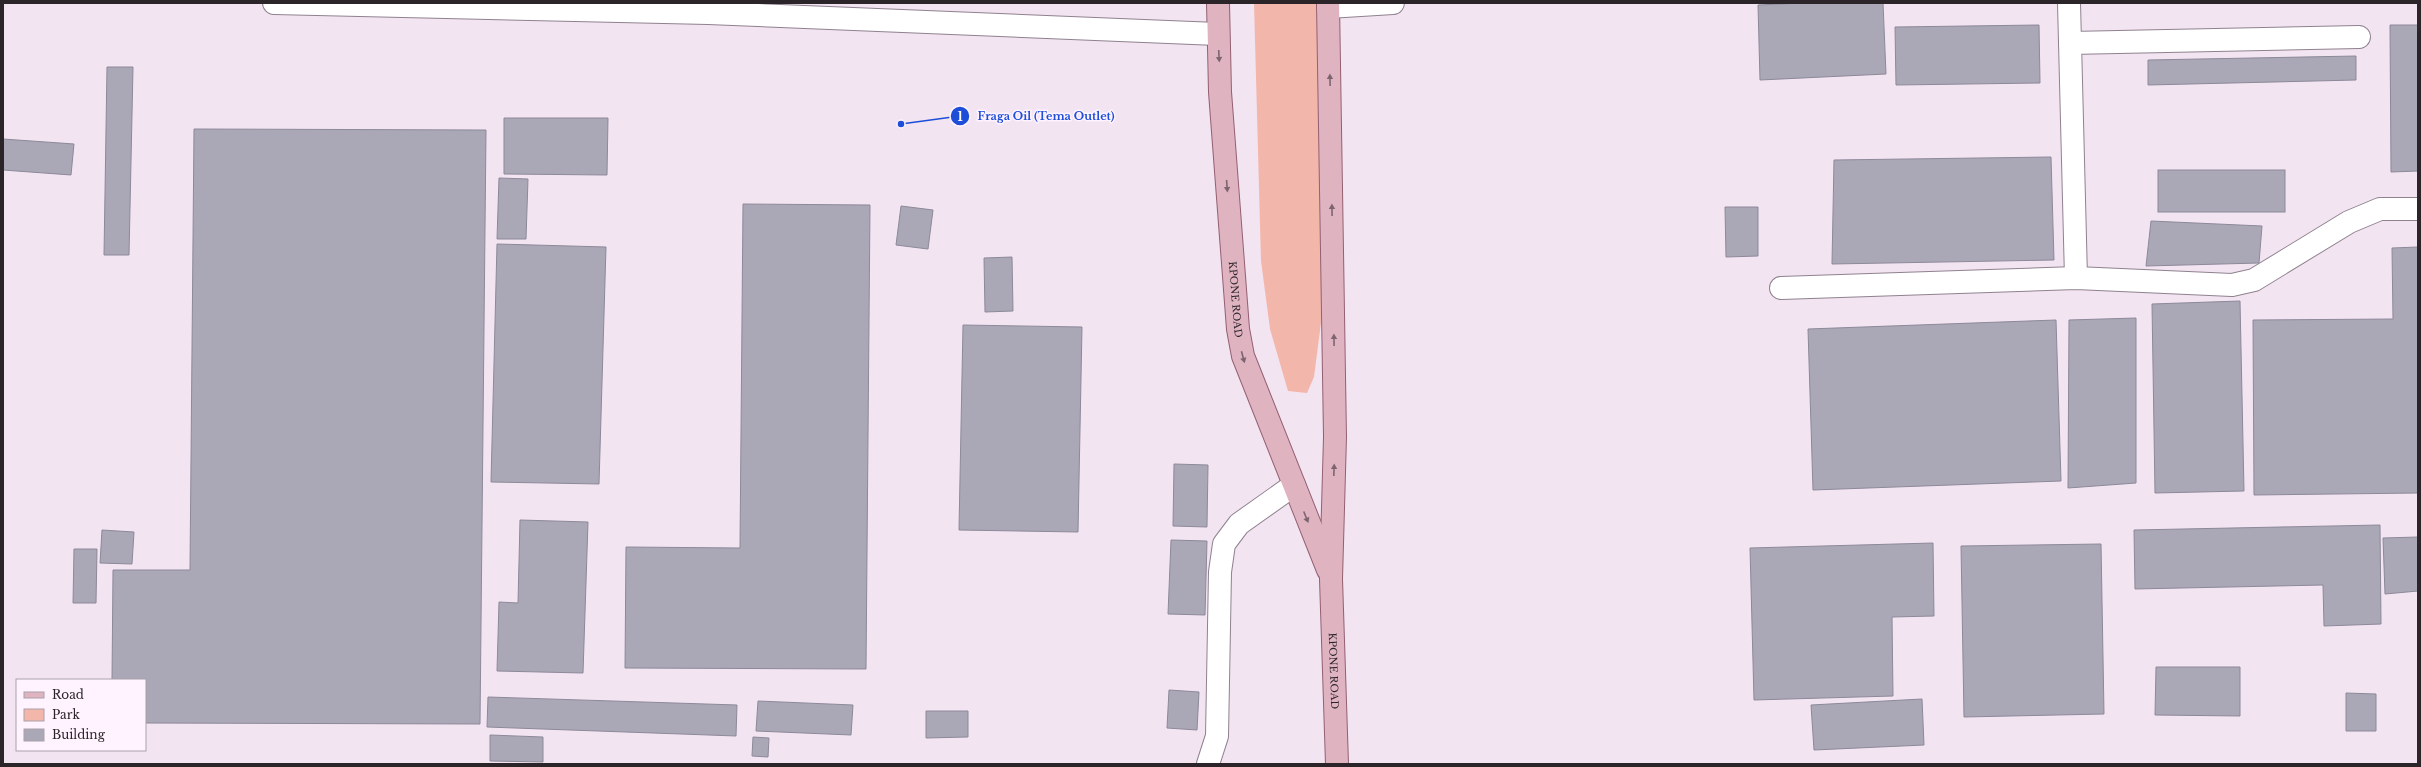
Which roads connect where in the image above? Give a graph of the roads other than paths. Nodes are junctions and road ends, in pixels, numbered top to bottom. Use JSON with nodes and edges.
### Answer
{"nodes":[{"id":1,"x":274,"y":3,"type":"edge"},
{"id":2,"x":1218,"y":3,"type":"edge"},
{"id":3,"x":1393,"y":3,"type":"edge"},
{"id":4,"x":2069,"y":3,"type":"edge"},
{"id":5,"x":493,"y":5,"type":"edge"},
{"id":6,"x":1328,"y":5,"type":"edge"},
{"id":7,"x":1217,"y":34,"type":"junction"},
{"id":8,"x":2359,"y":37,"type":"dead end"},
{"id":9,"x":2070,"y":43,"type":"junction"},
{"id":10,"x":2418,"y":209,"type":"edge"},
{"id":11,"x":2076,"y":278,"type":"junction"},
{"id":12,"x":1781,"y":288,"type":"dead end"},
{"id":13,"x":1294,"y":485,"type":"junction"},
{"id":14,"x":1331,"y":578,"type":"junction"},
{"id":15,"x":1208,"y":764,"type":"edge"},
{"id":16,"x":1337,"y":764,"type":"edge"}],
"edges":[{"from":1,"to":5,"type":"street"},
{"from":2,"to":7,"type":"main road","name":"KPONE ROAD"},
{"from":3,"to":6,"type":"street"},
{"from":4,"to":9,"type":"street"},
{"from":5,"to":7,"type":"street"},
{"from":14,"to":6,"type":"main road","name":"KPONE ROAD","one_way":true},
{"from":7,"to":13,"type":"main road","name":"KPONE ROAD","one_way":true},
{"from":8,"to":9,"type":"street"},
{"from":9,"to":11,"type":"street"},
{"from":10,"to":11,"type":"street"},
{"from":11,"to":12,"type":"street"},
{"from":13,"to":14,"type":"main road","name":"KPONE ROAD","one_way":true},
{"from":13,"to":15,"type":"street"},
{"from":14,"to":16,"type":"main road","name":"KPONE ROAD"}]}
